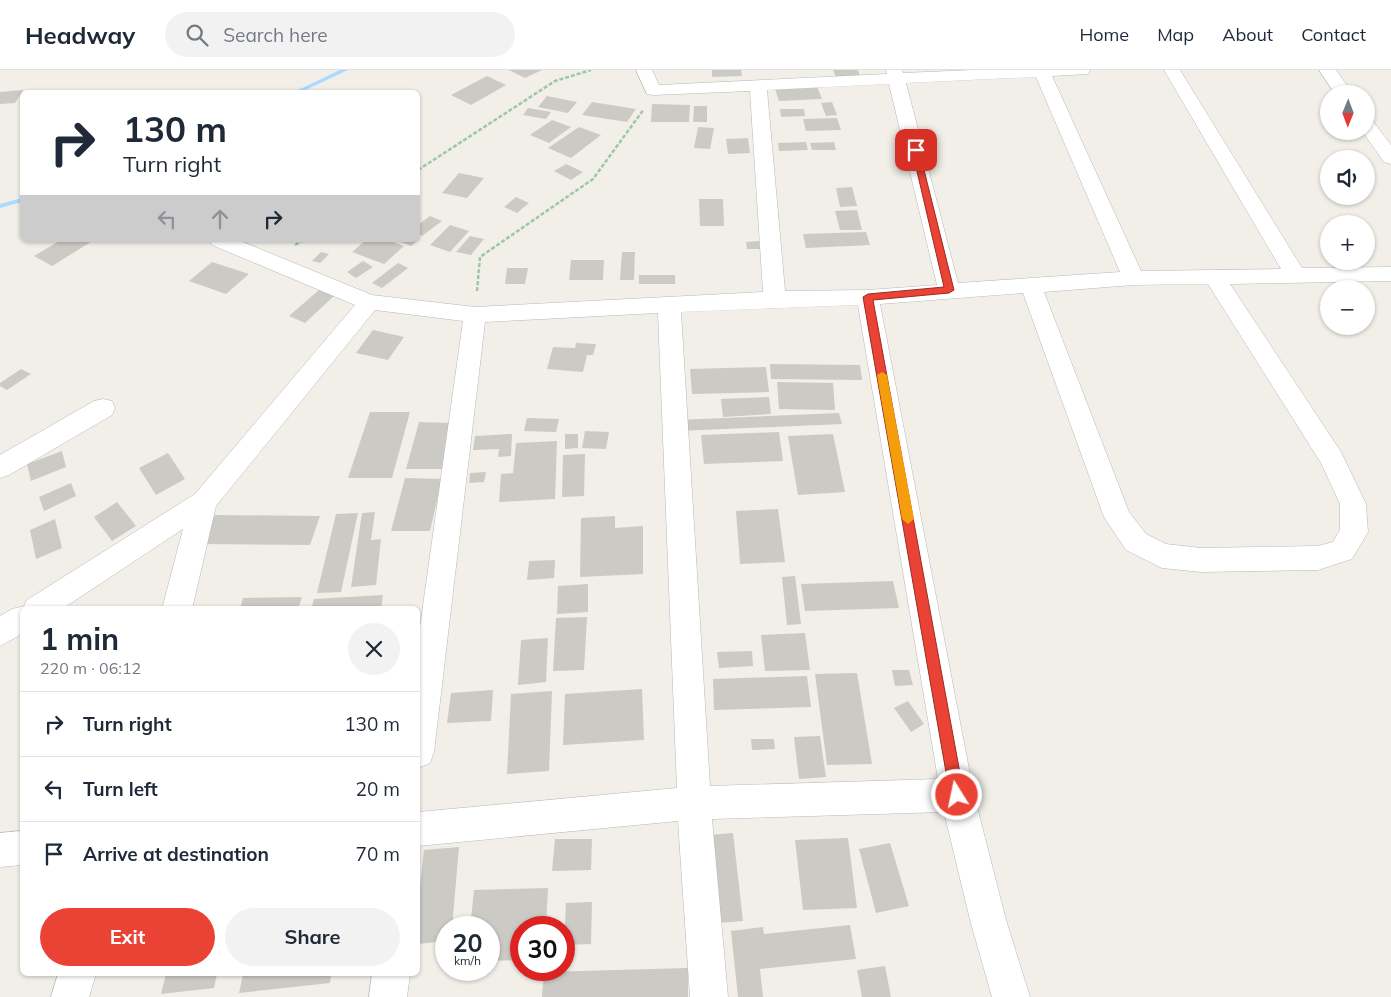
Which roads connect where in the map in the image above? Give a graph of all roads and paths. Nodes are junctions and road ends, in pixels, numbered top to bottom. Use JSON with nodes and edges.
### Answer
{"nodes":[{"id":1,"x":591,"y":70,"type":"edge"},
{"id":2,"x":644,"y":70,"type":"edge"},
{"id":3,"x":1082,"y":70,"type":"edge"},
{"id":4,"x":1172,"y":70,"type":"edge"},
{"id":5,"x":1327,"y":70,"type":"edge"},
{"id":6,"x":1042,"y":72,"type":"junction"},
{"id":7,"x":896,"y":74,"type":"edge"},
{"id":8,"x":758,"y":85,"type":"junction"},
{"id":9,"x":1338,"y":85,"type":"edge"},
{"id":10,"x":653,"y":90,"type":"junction"},
{"id":11,"x":1375,"y":136,"type":"edge"},
{"id":12,"x":1391,"y":158,"type":"edge"},
{"id":13,"x":420,"y":169,"type":"edge"},
{"id":14,"x":224,"y":242,"type":"edge"},
{"id":15,"x":1390,"y":274,"type":"edge"},
{"id":16,"x":1296,"y":276,"type":"junction"},
{"id":17,"x":1133,"y":278,"type":"junction"},
{"id":18,"x":1214,"y":278,"type":"junction"},
{"id":19,"x":1030,"y":286,"type":"junction"},
{"id":20,"x":949,"y":290,"type":"junction"},
{"id":21,"x":868,"y":297,"type":"junction"},
{"id":22,"x":775,"y":299,"type":"junction"},
{"id":23,"x":369,"y":302,"type":"junction"},
{"id":24,"x":669,"y":304,"type":"junction"},
{"id":25,"x":475,"y":315,"type":"junction"},
{"id":26,"x":103,"y":408,"type":"dead end"},
{"id":27,"x":0,"y":468,"type":"edge"},
{"id":28,"x":204,"y":502,"type":"junction"},
{"id":29,"x":42,"y":606,"type":"edge"},
{"id":30,"x":178,"y":606,"type":"edge"},
{"id":31,"x":20,"y":619,"type":"edge"},
{"id":32,"x":0,"y":632,"type":"edge"},
{"id":33,"x":420,"y":737,"type":"edge"},
{"id":34,"x":957,"y":795,"type":"junction"},
{"id":35,"x":694,"y":803,"type":"junction"},
{"id":36,"x":420,"y":829,"type":"edge"},
{"id":37,"x":20,"y":848,"type":"edge"},
{"id":38,"x":0,"y":850,"type":"edge"},
{"id":39,"x":76,"y":976,"type":"edge"},
{"id":40,"x":391,"y":976,"type":"edge"},
{"id":41,"x":70,"y":997,"type":"edge"},
{"id":42,"x":388,"y":997,"type":"edge"},
{"id":43,"x":709,"y":997,"type":"edge"},
{"id":44,"x":1011,"y":997,"type":"edge"}],
"edges":[{"from":1,"to":13,"type":"path"},
{"from":2,"to":10,"type":"street"},
{"from":3,"to":6,"type":"street"},
{"from":4,"to":16,"type":"street"},
{"from":5,"to":9,"type":"street"},
{"from":6,"to":7,"type":"street"},
{"from":6,"to":17,"type":"street"},
{"from":7,"to":8,"type":"street"},
{"from":7,"to":20,"type":"street"},
{"from":8,"to":10,"type":"street"},
{"from":8,"to":22,"type":"street"},
{"from":10,"to":25,"type":"path"},
{"from":11,"to":12,"type":"street"},
{"from":14,"to":23,"type":"street"},
{"from":15,"to":16,"type":"street"},
{"from":16,"to":18,"type":"street"},
{"from":17,"to":18,"type":"street"},
{"from":17,"to":19,"type":"street"},
{"from":18,"to":19,"type":"street"},
{"from":19,"to":20,"type":"street"},
{"from":20,"to":21,"type":"street"},
{"from":21,"to":22,"type":"street"},
{"from":21,"to":34,"type":"street"},
{"from":22,"to":24,"type":"street"},
{"from":23,"to":25,"type":"street"},
{"from":23,"to":28,"type":"street"},
{"from":24,"to":25,"type":"street"},
{"from":24,"to":35,"type":"street"},
{"from":25,"to":33,"type":"street"},
{"from":26,"to":27,"type":"street"},
{"from":28,"to":29,"type":"street"},
{"from":28,"to":30,"type":"street"},
{"from":31,"to":32,"type":"street"},
{"from":34,"to":35,"type":"street"},
{"from":34,"to":44,"type":"street"},
{"from":35,"to":36,"type":"street"},
{"from":35,"to":43,"type":"street"},
{"from":37,"to":38,"type":"street"},
{"from":39,"to":41,"type":"street"},
{"from":40,"to":42,"type":"street"}]}
